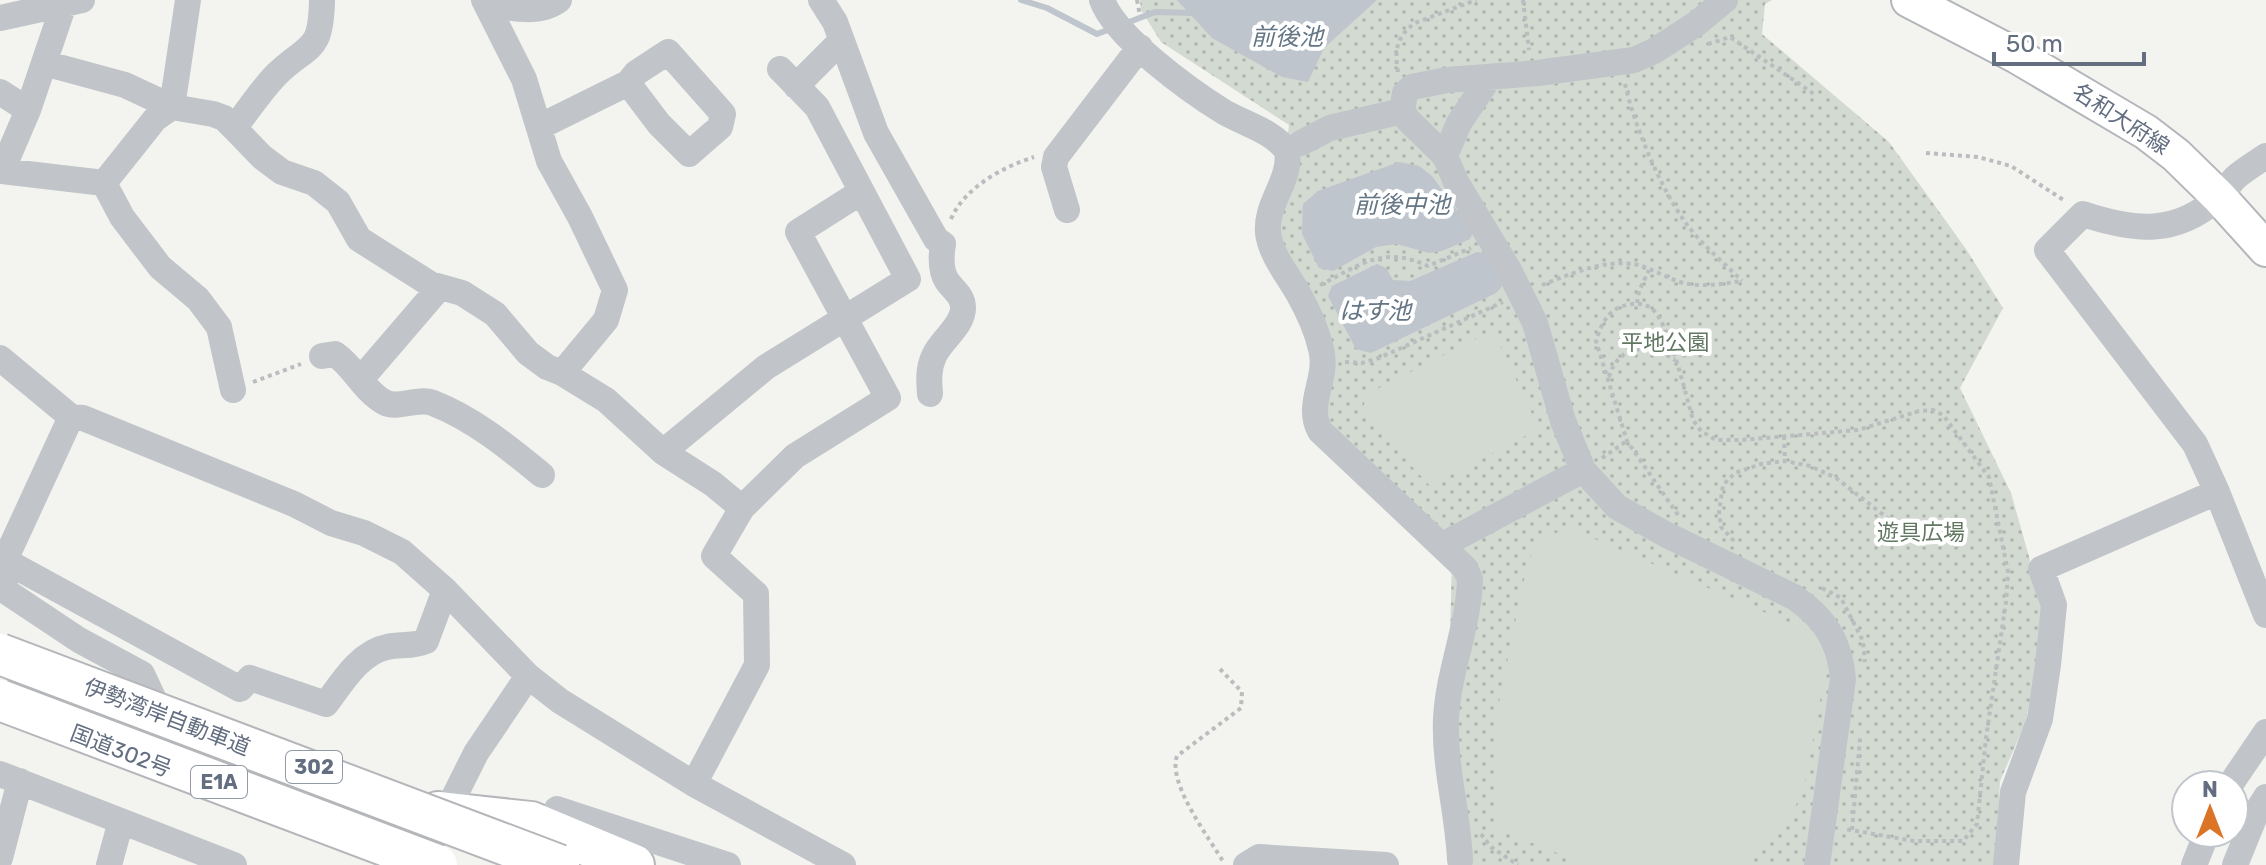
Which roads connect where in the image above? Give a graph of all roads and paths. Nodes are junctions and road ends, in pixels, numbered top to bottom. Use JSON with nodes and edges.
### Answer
{"nodes":[{"id":1,"x":188,"y":0,"type":"edge"},
{"id":2,"x":322,"y":0,"type":"edge"},
{"id":3,"x":559,"y":0,"type":"edge"},
{"id":4,"x":821,"y":0,"type":"edge"},
{"id":5,"x":1137,"y":0,"type":"edge"},
{"id":6,"x":1476,"y":0,"type":"edge"},
{"id":7,"x":1523,"y":0,"type":"edge"},
{"id":8,"x":1725,"y":0,"type":"edge"},
{"id":9,"x":1909,"y":0,"type":"edge"},
{"id":10,"x":73,"y":2,"type":"edge"},
{"id":11,"x":486,"y":3,"type":"edge"},
{"id":12,"x":0,"y":18,"type":"edge"},
{"id":13,"x":1124,"y":24,"type":"edge"},
{"id":14,"x":841,"y":41,"type":"junction"},
{"id":15,"x":1706,"y":45,"type":"dead end"},
{"id":16,"x":44,"y":63,"type":"junction"},
{"id":17,"x":1532,"y":73,"type":"junction"},
{"id":18,"x":1489,"y":78,"type":"junction"},
{"id":19,"x":628,"y":83,"type":"dead end"},
{"id":20,"x":1625,"y":84,"type":"dead end"},
{"id":21,"x":0,"y":92,"type":"edge"},
{"id":22,"x":1814,"y":94,"type":"dead end"},
{"id":23,"x":1404,"y":102,"type":"junction"},
{"id":24,"x":172,"y":107,"type":"junction"},
{"id":25,"x":28,"y":110,"type":"junction"},
{"id":26,"x":539,"y":127,"type":"junction"},
{"id":27,"x":234,"y":128,"type":"junction"},
{"id":28,"x":1301,"y":143,"type":"dead end"},
{"id":29,"x":1926,"y":153,"type":"dead end"},
{"id":30,"x":1445,"y":156,"type":"junction"},
{"id":31,"x":2266,"y":156,"type":"edge"},
{"id":32,"x":1056,"y":157,"type":"junction"},
{"id":33,"x":1,"y":171,"type":"edge"},
{"id":34,"x":104,"y":183,"type":"junction"},
{"id":35,"x":861,"y":192,"type":"junction"},
{"id":36,"x":2219,"y":197,"type":"junction"},
{"id":37,"x":1067,"y":210,"type":"dead end"},
{"id":38,"x":2083,"y":214,"type":"junction"},
{"id":39,"x":1491,"y":239,"type":"junction"},
{"id":40,"x":943,"y":244,"type":"junction"},
{"id":41,"x":2266,"y":249,"type":"edge"},
{"id":42,"x":1649,"y":270,"type":"junction"},
{"id":43,"x":440,"y":287,"type":"junction"},
{"id":44,"x":1313,"y":288,"type":"dead end"},
{"id":45,"x":1522,"y":294,"type":"junction"},
{"id":46,"x":1637,"y":303,"type":"junction"},
{"id":47,"x":846,"y":319,"type":"junction"},
{"id":48,"x":322,"y":356,"type":"joint"},
{"id":49,"x":0,"y":358,"type":"edge"},
{"id":50,"x":1675,"y":360,"type":"junction"},
{"id":51,"x":1342,"y":363,"type":"dead end"},
{"id":52,"x":562,"y":373,"type":"junction"},
{"id":53,"x":361,"y":379,"type":"junction"},
{"id":54,"x":1608,"y":379,"type":"junction"},
{"id":55,"x":233,"y":390,"type":"joint"},
{"id":56,"x":930,"y":394,"type":"dead end"},
{"id":57,"x":71,"y":417,"type":"junction"},
{"id":58,"x":1784,"y":436,"type":"junction"},
{"id":59,"x":1627,"y":441,"type":"junction"},
{"id":60,"x":663,"y":452,"type":"junction"},
{"id":61,"x":1785,"y":461,"type":"dead end"},
{"id":62,"x":1583,"y":470,"type":"junction"},
{"id":63,"x":542,"y":475,"type":"dead end"},
{"id":64,"x":2217,"y":492,"type":"junction"},
{"id":65,"x":1854,"y":493,"type":"dead end"},
{"id":66,"x":742,"y":508,"type":"junction"},
{"id":67,"x":1894,"y":523,"type":"dead end"},
{"id":68,"x":1452,"y":540,"type":"dead end"},
{"id":69,"x":1691,"y":546,"type":"junction"},
{"id":70,"x":2,"y":559,"type":"edge"},
{"id":71,"x":445,"y":590,"type":"junction"},
{"id":72,"x":2266,"y":615,"type":"edge"},
{"id":73,"x":0,"y":646,"type":"edge"},
{"id":74,"x":0,"y":654,"type":"edge"},
{"id":75,"x":1220,"y":669,"type":"dead end"},
{"id":76,"x":528,"y":676,"type":"junction"},
{"id":77,"x":0,"y":702,"type":"edge"},
{"id":78,"x":157,"y":706,"type":"junction"},
{"id":79,"x":2266,"y":732,"type":"edge"},
{"id":80,"x":2241,"y":769,"type":"edge"},
{"id":81,"x":10,"y":778,"type":"edge"},
{"id":82,"x":694,"y":784,"type":"junction"},
{"id":83,"x":2266,"y":797,"type":"edge"},
{"id":84,"x":557,"y":809,"type":"dead end"},
{"id":85,"x":444,"y":814,"type":"junction"},
{"id":86,"x":121,"y":821,"type":"junction"},
{"id":87,"x":1823,"y":824,"type":"junction"},
{"id":88,"x":1478,"y":829,"type":"dead end"},
{"id":89,"x":0,"y":858,"type":"edge"},
{"id":90,"x":205,"y":860,"type":"edge"},
{"id":91,"x":1458,"y":863,"type":"edge"},
{"id":92,"x":109,"y":865,"type":"edge"},
{"id":93,"x":234,"y":865,"type":"edge"},
{"id":94,"x":421,"y":865,"type":"edge"},
{"id":95,"x":437,"y":865,"type":"edge"},
{"id":96,"x":559,"y":865,"type":"edge"},
{"id":97,"x":634,"y":865,"type":"edge"},
{"id":98,"x":728,"y":865,"type":"edge"},
{"id":99,"x":843,"y":865,"type":"edge"},
{"id":100,"x":1226,"y":865,"type":"edge"},
{"id":101,"x":1246,"y":865,"type":"edge"},
{"id":102,"x":1386,"y":865,"type":"edge"},
{"id":103,"x":1518,"y":865,"type":"edge"},
{"id":104,"x":1817,"y":865,"type":"edge"},
{"id":105,"x":2006,"y":865,"type":"edge"},
{"id":106,"x":2235,"y":865,"type":"edge"}],
"edges":[{"from":1,"to":24,"type":"street"},
{"from":2,"to":27,"type":"street"},
{"from":3,"to":11,"type":"street"},
{"from":4,"to":14,"type":"street"},
{"from":5,"to":13,"type":"path"},
{"from":6,"to":23,"type":"path"},
{"from":7,"to":17,"type":"path"},
{"from":8,"to":17,"type":"street"},
{"from":9,"to":36,"type":"main road","name":"名和大府線"},
{"from":10,"to":12,"type":"street"},
{"from":10,"to":16,"type":"street"},
{"from":11,"to":26,"type":"street"},
{"from":13,"to":32,"type":"street"},
{"from":13,"to":91,"type":"street"},
{"from":14,"to":35,"type":"street"},
{"from":14,"to":40,"type":"street"},
{"from":15,"to":22,"type":"path"},
{"from":16,"to":24,"type":"street"},
{"from":16,"to":25,"type":"street"},
{"from":17,"to":18,"type":"street"},
{"from":18,"to":23,"type":"street"},
{"from":18,"to":30,"type":"street"},
{"from":19,"to":26,"type":"street"},
{"from":20,"to":42,"type":"path"},
{"from":21,"to":25,"type":"street"},
{"from":23,"to":28,"type":"street"},
{"from":23,"to":30,"type":"street"},
{"from":24,"to":27,"type":"street"},
{"from":24,"to":34,"type":"street"},
{"from":25,"to":33,"type":"street"},
{"from":26,"to":52,"type":"street"},
{"from":27,"to":43,"type":"street"},
{"from":29,"to":38,"type":"path"},
{"from":30,"to":39,"type":"street"},
{"from":31,"to":36,"type":"street"},
{"from":32,"to":37,"type":"street"},
{"from":32,"to":40,"type":"path"},
{"from":33,"to":34,"type":"street"},
{"from":34,"to":55,"type":"street"},
{"from":35,"to":47,"type":"street"},
{"from":35,"to":47,"type":"street"},
{"from":36,"to":38,"type":"street"},
{"from":36,"to":41,"type":"main road","name":"名和大府線"},
{"from":38,"to":64,"type":"street"},
{"from":39,"to":44,"type":"path"},
{"from":39,"to":45,"type":"street"},
{"from":40,"to":56,"type":"street"},
{"from":42,"to":45,"type":"path"},
{"from":42,"to":46,"type":"path"},
{"from":43,"to":52,"type":"street"},
{"from":43,"to":53,"type":"street"},
{"from":45,"to":51,"type":"path"},
{"from":45,"to":62,"type":"street"},
{"from":46,"to":50,"type":"path"},
{"from":46,"to":54,"type":"path"},
{"from":47,"to":60,"type":"street"},
{"from":47,"to":66,"type":"street"},
{"from":48,"to":53,"type":"street"},
{"from":48,"to":55,"type":"path"},
{"from":49,"to":57,"type":"street"},
{"from":50,"to":54,"type":"path"},
{"from":50,"to":58,"type":"path"},
{"from":52,"to":60,"type":"street"},
{"from":53,"to":63,"type":"street"},
{"from":54,"to":59,"type":"path"},
{"from":57,"to":70,"type":"street"},
{"from":57,"to":71,"type":"street"},
{"from":58,"to":61,"type":"path"},
{"from":58,"to":87,"type":"path"},
{"from":59,"to":62,"type":"path"},
{"from":59,"to":69,"type":"path"},
{"from":60,"to":66,"type":"street"},
{"from":62,"to":68,"type":"street"},
{"from":62,"to":69,"type":"street"},
{"from":64,"to":72,"type":"street"},
{"from":64,"to":105,"type":"street"},
{"from":65,"to":67,"type":"path"},
{"from":66,"to":82,"type":"street"},
{"from":69,"to":87,"type":"street"},
{"from":70,"to":71,"type":"street"},
{"from":70,"to":78,"type":"street"},
{"from":71,"to":76,"type":"street"},
{"from":73,"to":78,"type":"highway","number":"302"},
{"from":74,"to":96,"type":"highway","name":"伊勢湾岸自動車道","number":"E1A","bridge":true},
{"from":75,"to":100,"type":"path"},
{"from":76,"to":82,"type":"street"},
{"from":76,"to":85,"type":"street"},
{"from":77,"to":94,"type":"highway","name":"国道302号","number":"302"},
{"from":77,"to":95,"type":"highway","name":"伊勢湾岸自動車道","number":"E1A","bridge":true},
{"from":78,"to":85,"type":"highway","number":"302"},
{"from":79,"to":80,"type":"street"},
{"from":81,"to":86,"type":"street"},
{"from":81,"to":89,"type":"street"},
{"from":82,"to":99,"type":"street"},
{"from":83,"to":106,"type":"street"},
{"from":84,"to":98,"type":"street"},
{"from":85,"to":94,"type":"street"},
{"from":85,"to":97,"type":"highway","number":"302"},
{"from":86,"to":90,"type":"street"},
{"from":86,"to":92,"type":"street"},
{"from":87,"to":104,"type":"street"},
{"from":88,"to":103,"type":"path"},
{"from":90,"to":93,"type":"street"},
{"from":101,"to":102,"type":"street"}]}
